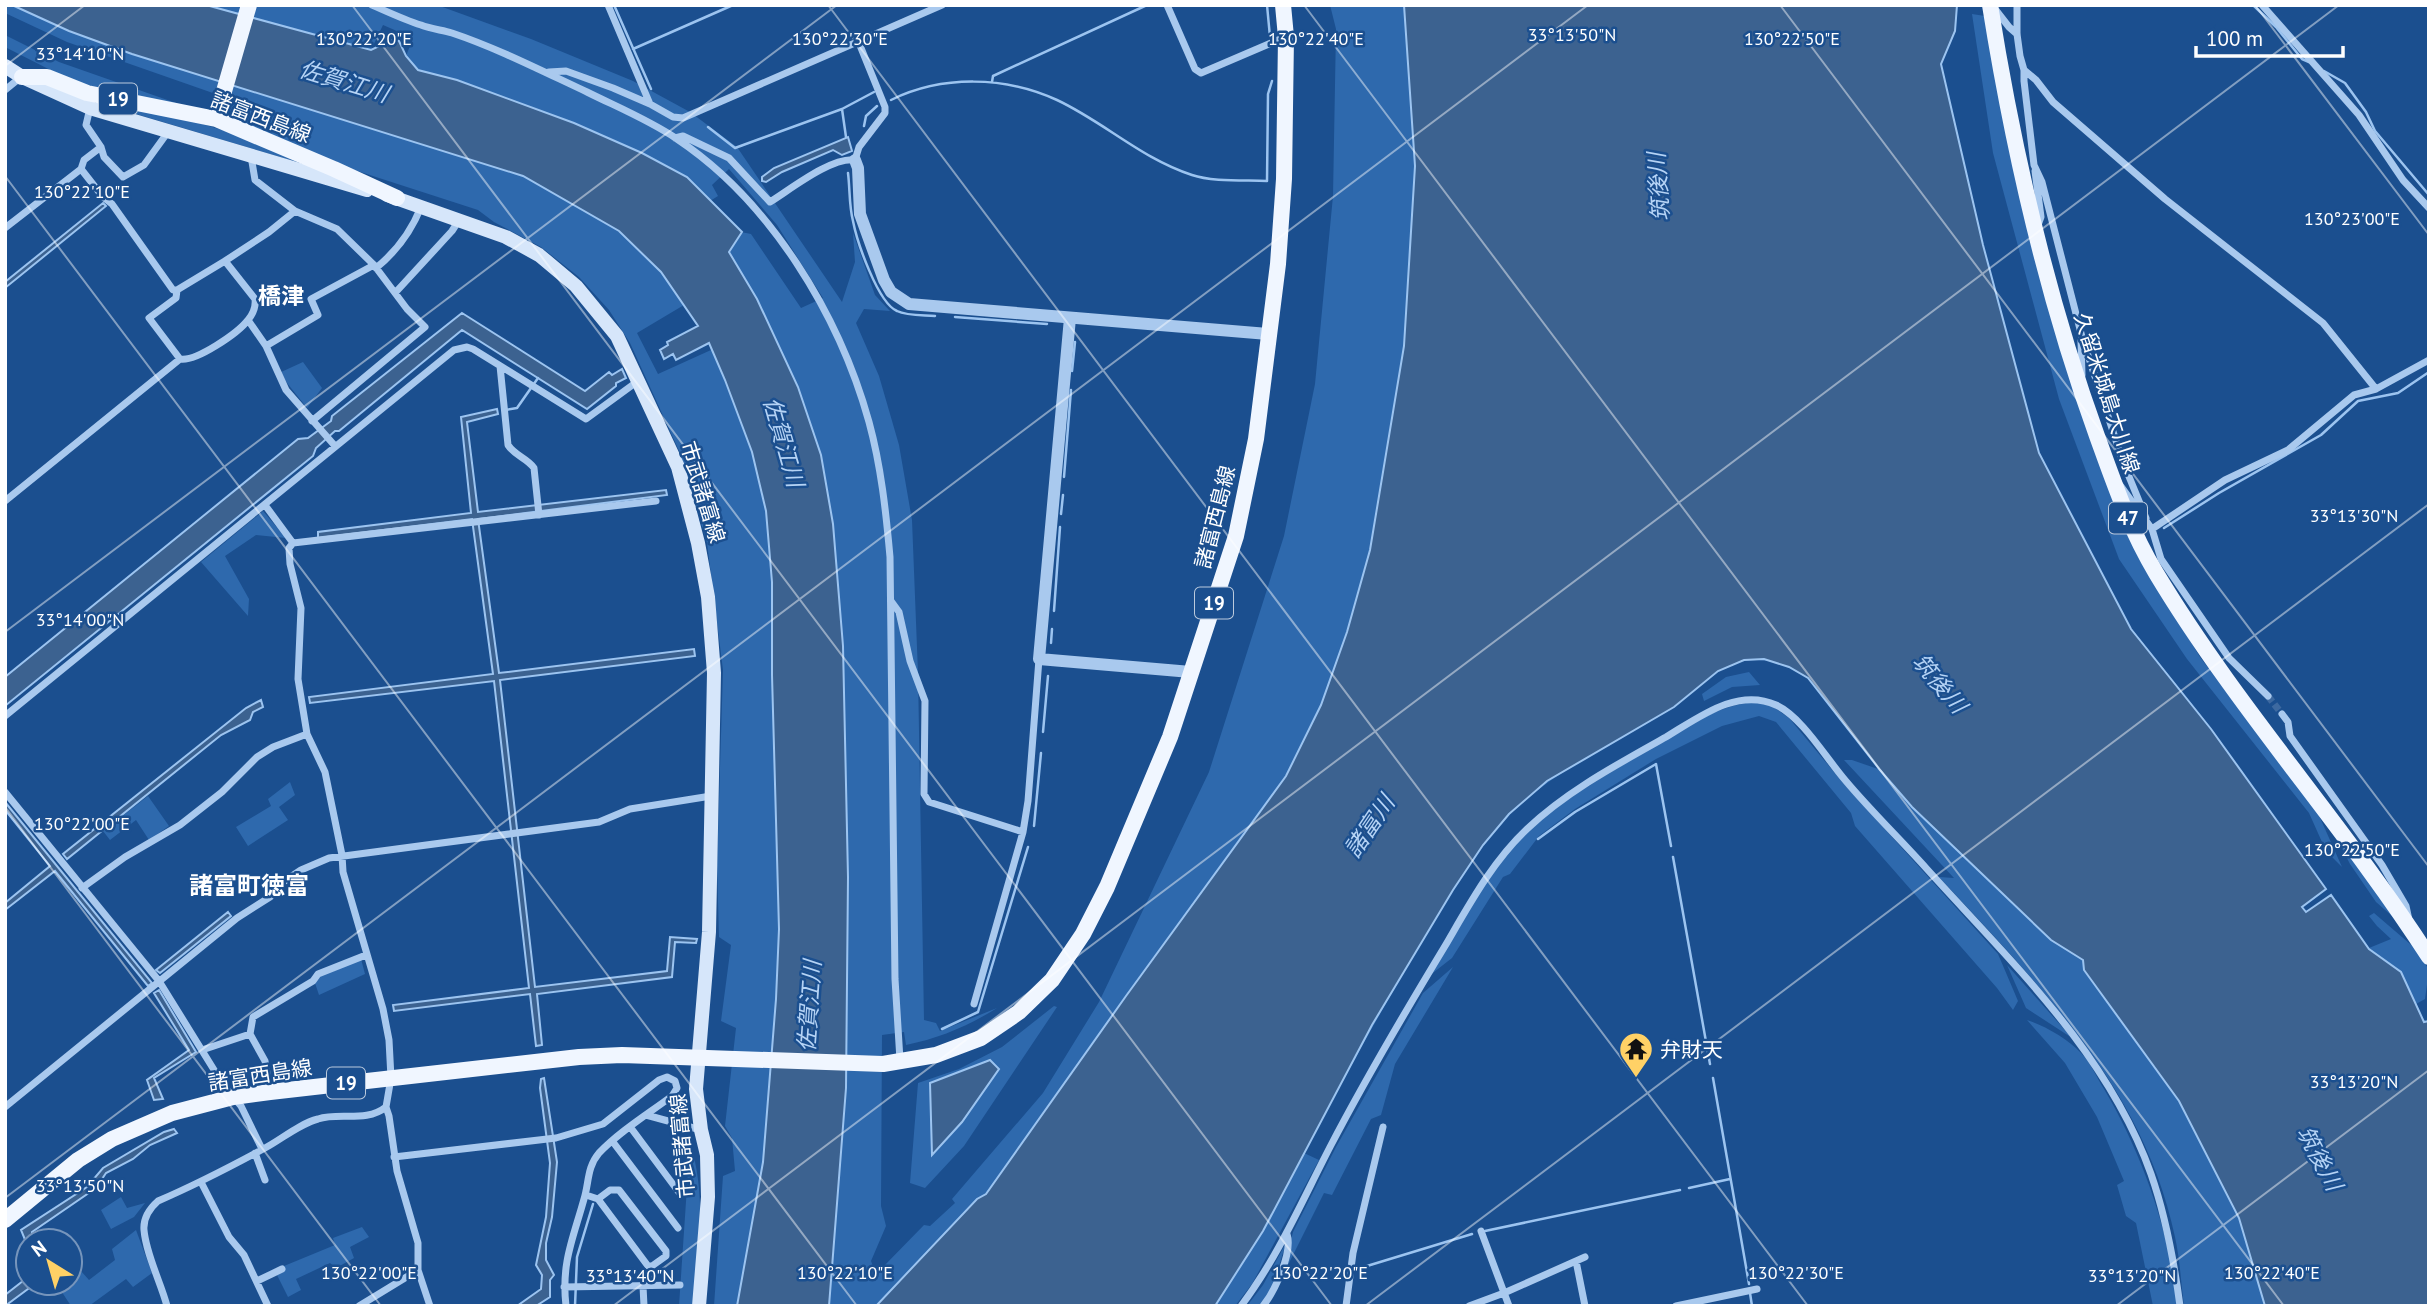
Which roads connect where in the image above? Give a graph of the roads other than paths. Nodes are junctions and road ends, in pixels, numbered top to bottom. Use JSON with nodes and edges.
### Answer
{"nodes":[{"id":1,"x":248,"y":5,"type":"edge"},
{"id":2,"x":372,"y":5,"type":"edge"},
{"id":3,"x":608,"y":5,"type":"edge"},
{"id":4,"x":943,"y":5,"type":"edge"},
{"id":5,"x":1167,"y":5,"type":"edge"},
{"id":6,"x":1283,"y":5,"type":"edge"},
{"id":7,"x":1991,"y":5,"type":"edge"},
{"id":8,"x":2017,"y":5,"type":"edge"},
{"id":9,"x":2262,"y":5,"type":"edge"},
{"id":10,"x":2017,"y":34,"type":"junction"},
{"id":11,"x":1286,"y":37,"type":"junction"},
{"id":12,"x":859,"y":43,"type":"junction"},
{"id":13,"x":5,"y":66,"type":"edge"},
{"id":14,"x":2024,"y":70,"type":"junction"},
{"id":15,"x":547,"y":72,"type":"junction"},
{"id":16,"x":22,"y":77,"type":"junction"},
{"id":17,"x":5,"y":90,"type":"edge"},
{"id":18,"x":650,"y":104,"type":"junction"},
{"id":19,"x":90,"y":108,"type":"junction"},
{"id":20,"x":216,"y":119,"type":"junction"},
{"id":21,"x":169,"y":131,"type":"junction"},
{"id":22,"x":675,"y":138,"type":"junction"},
{"id":23,"x":101,"y":147,"type":"junction"},
{"id":24,"x":251,"y":156,"type":"junction"},
{"id":25,"x":855,"y":159,"type":"junction"},
{"id":26,"x":2034,"y":165,"type":"junction"},
{"id":27,"x":81,"y":169,"type":"junction"},
{"id":28,"x":397,"y":198,"type":"junction"},
{"id":29,"x":421,"y":207,"type":"junction"},
{"id":30,"x":2429,"y":208,"type":"edge"},
{"id":31,"x":295,"y":211,"type":"junction"},
{"id":32,"x":459,"y":220,"type":"junction"},
{"id":33,"x":5,"y":228,"type":"edge"},
{"id":34,"x":2036,"y":229,"type":"junction"},
{"id":35,"x":225,"y":261,"type":"junction"},
{"id":36,"x":375,"y":266,"type":"junction"},
{"id":37,"x":177,"y":290,"type":"junction"},
{"id":38,"x":395,"y":293,"type":"junction"},
{"id":39,"x":1070,"y":318,"type":"junction"},
{"id":40,"x":248,"y":320,"type":"junction"},
{"id":41,"x":1268,"y":334,"type":"junction"},
{"id":42,"x":2082,"y":337,"type":"junction"},
{"id":43,"x":266,"y":346,"type":"junction"},
{"id":44,"x":180,"y":359,"type":"junction"},
{"id":45,"x":2429,"y":360,"type":"edge"},
{"id":46,"x":500,"y":366,"type":"junction"},
{"id":47,"x":638,"y":381,"type":"junction"},
{"id":48,"x":2079,"y":386,"type":"junction"},
{"id":49,"x":2376,"y":389,"type":"junction"},
{"id":50,"x":313,"y":422,"type":"junction"},
{"id":51,"x":332,"y":443,"type":"junction"},
{"id":52,"x":2114,"y":481,"type":"junction"},
{"id":53,"x":5,"y":501,"type":"edge"},
{"id":54,"x":656,"y":501,"type":"dead end"},
{"id":55,"x":265,"y":505,"type":"junction"},
{"id":56,"x":538,"y":514,"type":"junction"},
{"id":57,"x":2146,"y":518,"type":"junction"},
{"id":58,"x":2152,"y":529,"type":"junction"},
{"id":59,"x":293,"y":543,"type":"junction"},
{"id":60,"x":891,"y":601,"type":"junction"},
{"id":61,"x":1039,"y":659,"type":"junction"},
{"id":62,"x":1191,"y":672,"type":"junction"},
{"id":63,"x":2268,"y":696,"type":"tunnel mouth"},
{"id":64,"x":2282,"y":714,"type":"tunnel mouth"},
{"id":65,"x":5,"y":716,"type":"edge"},
{"id":66,"x":307,"y":734,"type":"junction"},
{"id":67,"x":5,"y":792,"type":"edge"},
{"id":68,"x":711,"y":796,"type":"junction"},
{"id":69,"x":1023,"y":832,"type":"junction"},
{"id":70,"x":342,"y":855,"type":"junction"},
{"id":71,"x":82,"y":888,"type":"junction"},
{"id":72,"x":2411,"y":929,"type":"junction"},
{"id":73,"x":366,"y":955,"type":"junction"},
{"id":74,"x":2429,"y":957,"type":"edge"},
{"id":75,"x":159,"y":981,"type":"junction"},
{"id":76,"x":974,"y":1004,"type":"dead end"},
{"id":77,"x":250,"y":1034,"type":"junction"},
{"id":78,"x":202,"y":1051,"type":"junction"},
{"id":79,"x":699,"y":1056,"type":"junction"},
{"id":80,"x":900,"y":1061,"type":"junction"},
{"id":81,"x":391,"y":1078,"type":"junction"},
{"id":82,"x":270,"y":1092,"type":"junction"},
{"id":83,"x":233,"y":1097,"type":"junction"},
{"id":84,"x":5,"y":1107,"type":"edge"},
{"id":85,"x":386,"y":1107,"type":"junction"},
{"id":86,"x":646,"y":1115,"type":"junction"},
{"id":87,"x":1382,"y":1127,"type":"dead end"},
{"id":88,"x":631,"y":1128,"type":"junction"},
{"id":89,"x":701,"y":1130,"type":"junction"},
{"id":90,"x":612,"y":1142,"type":"junction"},
{"id":91,"x":259,"y":1151,"type":"junction"},
{"id":92,"x":394,"y":1157,"type":"junction"},
{"id":93,"x":265,"y":1180,"type":"dead end"},
{"id":94,"x":201,"y":1182,"type":"junction"},
{"id":95,"x":586,"y":1195,"type":"junction"},
{"id":96,"x":681,"y":1195,"type":"dead end"},
{"id":97,"x":598,"y":1199,"type":"junction"},
{"id":98,"x":5,"y":1220,"type":"edge"},
{"id":99,"x":678,"y":1228,"type":"dead end"},
{"id":100,"x":1480,"y":1231,"type":"dead end"},
{"id":101,"x":1287,"y":1234,"type":"junction"},
{"id":102,"x":1585,"y":1257,"type":"dead end"},
{"id":103,"x":1576,"y":1262,"type":"junction"},
{"id":104,"x":282,"y":1269,"type":"dead end"},
{"id":105,"x":418,"y":1270,"type":"junction"},
{"id":106,"x":257,"y":1281,"type":"junction"},
{"id":107,"x":680,"y":1285,"type":"dead end"},
{"id":108,"x":643,"y":1286,"type":"junction"},
{"id":109,"x":568,"y":1287,"type":"junction"},
{"id":110,"x":1757,"y":1289,"type":"dead end"},
{"id":111,"x":1504,"y":1293,"type":"junction"},
{"id":112,"x":167,"y":1306,"type":"edge"},
{"id":113,"x":268,"y":1306,"type":"edge"},
{"id":114,"x":359,"y":1306,"type":"edge"},
{"id":115,"x":430,"y":1306,"type":"edge"},
{"id":116,"x":566,"y":1306,"type":"edge"},
{"id":117,"x":644,"y":1306,"type":"edge"},
{"id":118,"x":699,"y":1306,"type":"edge"},
{"id":119,"x":1241,"y":1306,"type":"edge"},
{"id":120,"x":1264,"y":1306,"type":"edge"},
{"id":121,"x":1346,"y":1306,"type":"edge"},
{"id":122,"x":1469,"y":1306,"type":"edge"},
{"id":123,"x":1509,"y":1306,"type":"edge"},
{"id":124,"x":1585,"y":1306,"type":"edge"},
{"id":125,"x":1676,"y":1306,"type":"edge"},
{"id":126,"x":2180,"y":1306,"type":"edge"}],
"edges":[{"from":1,"to":20,"type":"main road"},
{"from":2,"to":15,"type":"street"},
{"from":3,"to":18,"type":"street"},
{"from":4,"to":12,"type":"street"},
{"from":5,"to":11,"type":"street"},
{"from":6,"to":11,"type":"main road","name":"諸富西島線","number":"19"},
{"from":7,"to":10,"type":"street"},
{"from":7,"to":34,"type":"main road","name":"久留米城島大川線","number":"47"},
{"from":8,"to":10,"type":"street"},
{"from":9,"to":30,"type":"street"},
{"from":10,"to":14,"type":"street"},
{"from":11,"to":41,"type":"main road","name":"諸富西島線","number":"19"},
{"from":12,"to":18,"type":"street"},
{"from":12,"to":25,"type":"street"},
{"from":13,"to":16,"type":"main road","name":"市武諸富線"},
{"from":14,"to":26,"type":"street"},
{"from":14,"to":49,"type":"street"},
{"from":15,"to":18,"type":"street"},
{"from":15,"to":22,"type":"street"},
{"from":16,"to":17,"type":"street"},
{"from":16,"to":19,"type":"main road","name":"市武諸富線"},
{"from":16,"to":20,"type":"main road","name":"諸富西島線","number":"19"},
{"from":19,"to":21,"type":"main road","name":"市武諸富線"},
{"from":19,"to":23,"type":"street"},
{"from":20,"to":28,"type":"main road","name":"諸富西島線","number":"19"},
{"from":21,"to":23,"type":"street"},
{"from":21,"to":24,"type":"main road","name":"市武諸富線"},
{"from":22,"to":25,"type":"street"},
{"from":22,"to":60,"type":"street"},
{"from":23,"to":27,"type":"street"},
{"from":24,"to":28,"type":"main road","name":"市武諸富線"},
{"from":24,"to":31,"type":"street"},
{"from":25,"to":39,"type":"street"},
{"from":26,"to":34,"type":"street"},
{"from":26,"to":42,"type":"street"},
{"from":27,"to":33,"type":"street"},
{"from":27,"to":37,"type":"street"},
{"from":28,"to":29,"type":"main road","name":"市武諸富線"},
{"from":29,"to":32,"type":"main road","name":"市武諸富線"},
{"from":29,"to":36,"type":"street"},
{"from":31,"to":35,"type":"street"},
{"from":31,"to":36,"type":"street"},
{"from":32,"to":38,"type":"street"},
{"from":32,"to":47,"type":"main road","name":"市武諸富線"},
{"from":34,"to":48,"type":"main road","name":"久留米城島大川線","number":"47"},
{"from":35,"to":37,"type":"street"},
{"from":35,"to":40,"type":"street"},
{"from":36,"to":38,"type":"street"},
{"from":36,"to":43,"type":"street"},
{"from":37,"to":44,"type":"street"},
{"from":38,"to":50,"type":"street"},
{"from":39,"to":41,"type":"street"},
{"from":39,"to":61,"type":"street"},
{"from":40,"to":43,"type":"street"},
{"from":40,"to":44,"type":"street"},
{"from":41,"to":62,"type":"main road","name":"諸富西島線","number":"19"},
{"from":42,"to":48,"type":"street"},
{"from":42,"to":57,"type":"street"},
{"from":43,"to":50,"type":"street"},
{"from":44,"to":53,"type":"street"},
{"from":45,"to":49,"type":"street"},
{"from":46,"to":47,"type":"street"},
{"from":46,"to":51,"type":"street"},
{"from":46,"to":56,"type":"street"},
{"from":47,"to":68,"type":"main road","name":"市武諸富線"},
{"from":48,"to":52,"type":"main road","name":"久留米城島大川線","number":"47"},
{"from":49,"to":58,"type":"street"},
{"from":50,"to":51,"type":"street"},
{"from":51,"to":55,"type":"street"},
{"from":52,"to":57,"type":"street"},
{"from":52,"to":72,"type":"main road","name":"久留米城島大川線","number":"47"},
{"from":54,"to":56,"type":"street"},
{"from":55,"to":59,"type":"street"},
{"from":55,"to":65,"type":"street"},
{"from":56,"to":59,"type":"street"},
{"from":57,"to":58,"type":"street"},
{"from":58,"to":63,"type":"street"},
{"from":59,"to":66,"type":"street"},
{"from":60,"to":69,"type":"street"},
{"from":60,"to":80,"type":"street"},
{"from":61,"to":62,"type":"street"},
{"from":61,"to":69,"type":"street"},
{"from":62,"to":80,"type":"main road","name":"諸富西島線","number":"19"},
{"from":64,"to":72,"type":"street"},
{"from":66,"to":70,"type":"street"},
{"from":66,"to":71,"type":"street"},
{"from":67,"to":71,"type":"street"},
{"from":68,"to":70,"type":"street"},
{"from":68,"to":79,"type":"main road","name":"市武諸富線"},
{"from":69,"to":76,"type":"street"},
{"from":70,"to":73,"type":"street"},
{"from":70,"to":75,"type":"street"},
{"from":71,"to":75,"type":"street"},
{"from":72,"to":74,"type":"main road","name":"久留米城島大川線","number":"47"},
{"from":73,"to":77,"type":"street"},
{"from":73,"to":81,"type":"street"},
{"from":75,"to":78,"type":"street"},
{"from":75,"to":84,"type":"street"},
{"from":77,"to":78,"type":"street"},
{"from":77,"to":82,"type":"street"},
{"from":78,"to":83,"type":"street"},
{"from":79,"to":80,"type":"main road","name":"諸富西島線","number":"19"},
{"from":79,"to":81,"type":"main road","name":"諸富西島線","number":"19"},
{"from":79,"to":89,"type":"main road","name":"市武諸富線"},
{"from":81,"to":82,"type":"main road","name":"諸富西島線","number":"19"},
{"from":81,"to":85,"type":"street"},
{"from":82,"to":83,"type":"main road","name":"諸富西島線","number":"19"},
{"from":83,"to":91,"type":"street"},
{"from":83,"to":98,"type":"main road","name":"諸富西島線","number":"19"},
{"from":85,"to":91,"type":"street"},
{"from":85,"to":92,"type":"street"},
{"from":86,"to":88,"type":"street"},
{"from":86,"to":89,"type":"street"},
{"from":86,"to":92,"type":"street"},
{"from":87,"to":121,"type":"street"},
{"from":88,"to":90,"type":"street"},
{"from":88,"to":96,"type":"street"},
{"from":89,"to":118,"type":"main road","name":"市武諸富線"},
{"from":90,"to":95,"type":"street"},
{"from":90,"to":99,"type":"street"},
{"from":91,"to":93,"type":"street"},
{"from":91,"to":94,"type":"street"},
{"from":92,"to":105,"type":"street"},
{"from":94,"to":106,"type":"street"},
{"from":94,"to":112,"type":"street"},
{"from":95,"to":97,"type":"street"},
{"from":95,"to":109,"type":"street"},
{"from":97,"to":97,"type":"street"},
{"from":100,"to":111,"type":"street"},
{"from":101,"to":119,"type":"street"},
{"from":101,"to":120,"type":"street"},
{"from":101,"to":126,"type":"street"},
{"from":102,"to":103,"type":"street"},
{"from":103,"to":111,"type":"street"},
{"from":103,"to":124,"type":"street"},
{"from":104,"to":106,"type":"street"},
{"from":105,"to":114,"type":"street"},
{"from":105,"to":115,"type":"street"},
{"from":106,"to":113,"type":"street"},
{"from":107,"to":108,"type":"street"},
{"from":108,"to":109,"type":"street"},
{"from":108,"to":117,"type":"street"},
{"from":109,"to":116,"type":"street"},
{"from":110,"to":125,"type":"street"},
{"from":111,"to":122,"type":"street"},
{"from":111,"to":123,"type":"street"}]}
